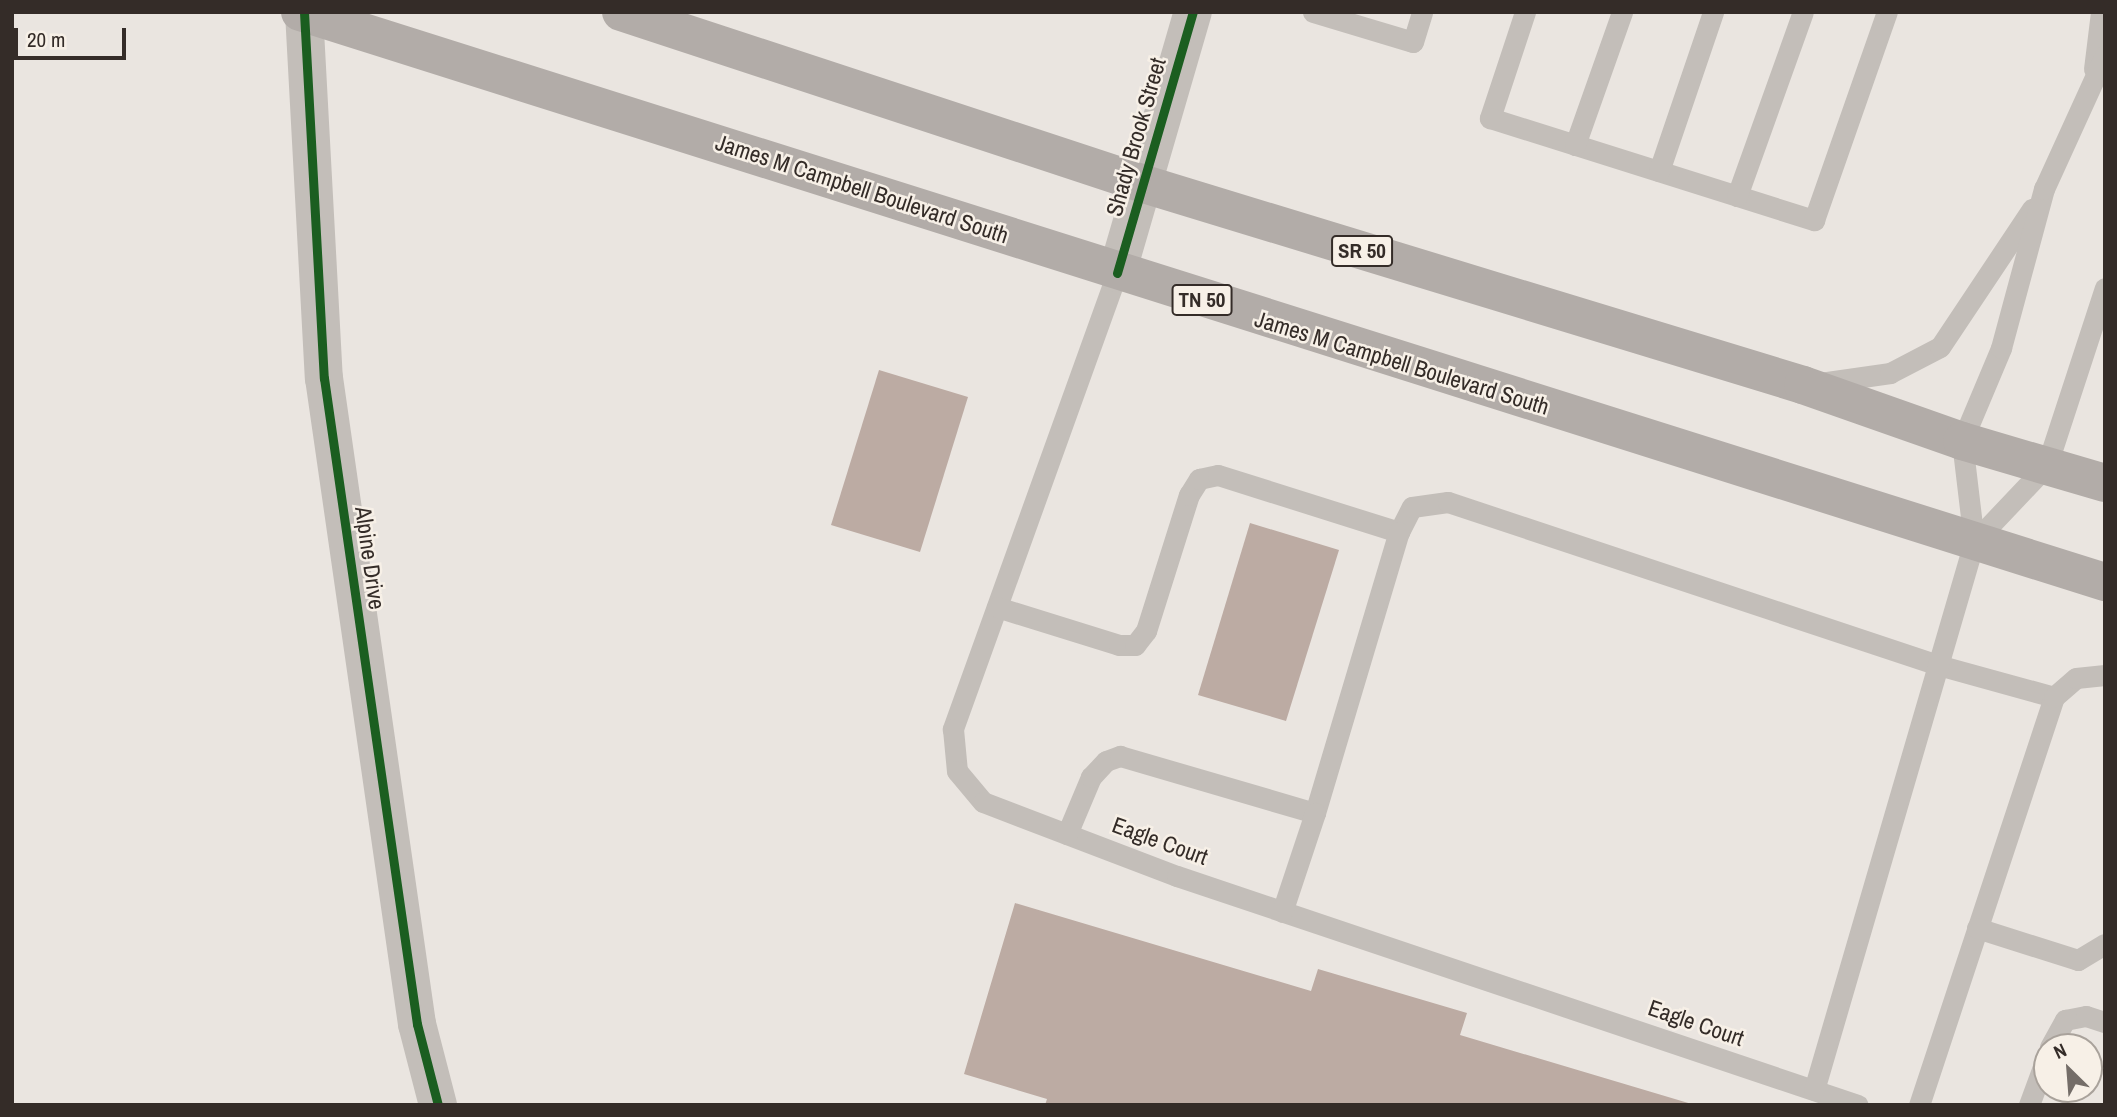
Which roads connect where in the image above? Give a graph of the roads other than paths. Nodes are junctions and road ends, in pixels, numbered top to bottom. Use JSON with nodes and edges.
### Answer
{"nodes":[{"id":1,"x":621,"y":12,"type":"edge"},
{"id":2,"x":1193,"y":12,"type":"edge"},
{"id":3,"x":1313,"y":12,"type":"edge"},
{"id":4,"x":1422,"y":12,"type":"edge"},
{"id":5,"x":1525,"y":12,"type":"edge"},
{"id":6,"x":1622,"y":12,"type":"edge"},
{"id":7,"x":1713,"y":12,"type":"edge"},
{"id":8,"x":1803,"y":12,"type":"edge"},
{"id":9,"x":1887,"y":12,"type":"edge"},
{"id":10,"x":2101,"y":12,"type":"edge"},
{"id":11,"x":303,"y":13,"type":"edge"},
{"id":12,"x":2105,"y":55,"type":"edge"},
{"id":13,"x":2092,"y":79,"type":"junction"},
{"id":14,"x":1576,"y":145,"type":"junction"},
{"id":15,"x":1659,"y":171,"type":"junction"},
{"id":16,"x":1144,"y":184,"type":"junction"},
{"id":17,"x":2044,"y":189,"type":"junction"},
{"id":18,"x":1737,"y":196,"type":"junction"},
{"id":19,"x":1116,"y":273,"type":"junction"},
{"id":20,"x":2105,"y":288,"type":"edge"},
{"id":21,"x":1803,"y":385,"type":"junction"},
{"id":22,"x":1962,"y":442,"type":"junction"},
{"id":23,"x":2048,"y":465,"type":"junction"},
{"id":24,"x":2105,"y":483,"type":"edge"},
{"id":25,"x":1399,"y":532,"type":"junction"},
{"id":26,"x":1974,"y":542,"type":"junction"},
{"id":27,"x":2105,"y":582,"type":"edge"},
{"id":28,"x":997,"y":607,"type":"junction"},
{"id":29,"x":1938,"y":665,"type":"junction"},
{"id":30,"x":2105,"y":675,"type":"edge"},
{"id":31,"x":2054,"y":697,"type":"junction"},
{"id":32,"x":1315,"y":813,"type":"junction"},
{"id":33,"x":1067,"y":834,"type":"junction"},
{"id":34,"x":1282,"y":912,"type":"junction"},
{"id":35,"x":1978,"y":928,"type":"junction"},
{"id":36,"x":2105,"y":944,"type":"edge"},
{"id":37,"x":2105,"y":1022,"type":"edge"},
{"id":38,"x":2058,"y":1033,"type":"edge"},
{"id":39,"x":1814,"y":1090,"type":"junction"},
{"id":40,"x":438,"y":1105,"type":"edge"},
{"id":41,"x":1858,"y":1105,"type":"edge"},
{"id":42,"x":1919,"y":1105,"type":"edge"}],
"edges":[{"from":1,"to":16,"type":"main road","number":"SR 50"},
{"from":2,"to":16,"type":"street","name":"Shady Brook Street"},
{"from":3,"to":4,"type":"lane"},
{"from":5,"to":14,"type":"lane"},
{"from":6,"to":14,"type":"lane"},
{"from":7,"to":15,"type":"lane"},
{"from":8,"to":18,"type":"lane"},
{"from":9,"to":18,"type":"lane"},
{"from":10,"to":13,"type":"lane"},
{"from":11,"to":19,"type":"main road","name":"James M Campbell Boulevard South","number":"TN 50"},
{"from":11,"to":40,"type":"street","name":"Alpine Drive"},
{"from":12,"to":13,"type":"lane"},
{"from":13,"to":17,"type":"lane"},
{"from":14,"to":15,"type":"lane"},
{"from":15,"to":18,"type":"lane"},
{"from":16,"to":19,"type":"street","name":"Shady Brook Street"},
{"from":16,"to":21,"type":"main road","number":"SR 50"},
{"from":17,"to":21,"type":"lane"},
{"from":17,"to":22,"type":"lane"},
{"from":19,"to":26,"type":"main road","name":"James M Campbell Boulevard South","number":"TN 50"},
{"from":19,"to":28,"type":"lane","name":"Eagle Court"},
{"from":20,"to":23,"type":"lane"},
{"from":21,"to":22,"type":"main road","number":"SR 50"},
{"from":22,"to":23,"type":"main road","number":"SR 50"},
{"from":22,"to":26,"type":"lane"},
{"from":23,"to":24,"type":"main road","number":"SR 50"},
{"from":23,"to":26,"type":"lane"},
{"from":25,"to":28,"type":"lane"},
{"from":25,"to":29,"type":"lane"},
{"from":25,"to":32,"type":"lane"},
{"from":26,"to":27,"type":"main road","name":"James M Campbell Boulevard South","number":"TN 50"},
{"from":26,"to":29,"type":"lane"},
{"from":28,"to":33,"type":"lane","name":"Eagle Court"},
{"from":29,"to":31,"type":"lane"},
{"from":29,"to":39,"type":"lane"},
{"from":30,"to":31,"type":"lane"},
{"from":31,"to":35,"type":"lane"},
{"from":32,"to":33,"type":"lane"},
{"from":32,"to":34,"type":"lane"},
{"from":33,"to":34,"type":"lane","name":"Eagle Court"},
{"from":34,"to":39,"type":"lane","name":"Eagle Court"},
{"from":35,"to":36,"type":"lane"},
{"from":35,"to":42,"type":"lane"},
{"from":37,"to":38,"type":"lane"},
{"from":39,"to":41,"type":"lane","name":"Eagle Court"}]}
